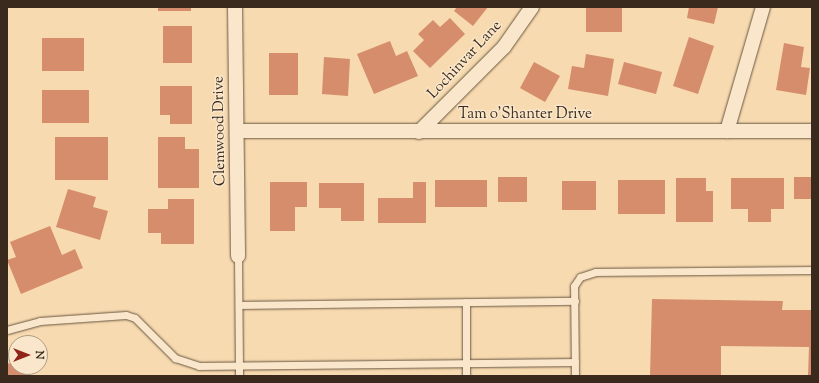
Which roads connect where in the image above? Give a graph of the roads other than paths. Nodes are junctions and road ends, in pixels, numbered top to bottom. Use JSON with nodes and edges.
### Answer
{"nodes":[{"id":1,"x":235,"y":7,"type":"edge"},
{"id":2,"x":532,"y":7,"type":"edge"},
{"id":3,"x":763,"y":7,"type":"edge"},
{"id":4,"x":238,"y":131,"type":"junction"},
{"id":5,"x":727,"y":131,"type":"junction"},
{"id":6,"x":812,"y":131,"type":"edge"},
{"id":7,"x":419,"y":132,"type":"junction"},
{"id":8,"x":238,"y":256,"type":"joint"},
{"id":9,"x":812,"y":270,"type":"edge"},
{"id":10,"x":575,"y":301,"type":"junction"},
{"id":11,"x":466,"y":302,"type":"junction"},
{"id":12,"x":239,"y":305,"type":"junction"},
{"id":13,"x":7,"y":330,"type":"edge"},
{"id":14,"x":575,"y":362,"type":"junction"},
{"id":15,"x":466,"y":364,"type":"junction"},
{"id":16,"x":239,"y":367,"type":"junction"},
{"id":17,"x":239,"y":376,"type":"edge"},
{"id":18,"x":466,"y":376,"type":"edge"},
{"id":19,"x":575,"y":376,"type":"edge"}],
"edges":[{"from":1,"to":4,"type":"street","name":"Clemwood Drive"},
{"from":2,"to":7,"type":"street","name":"Lochinvar Lane"},
{"from":3,"to":5,"type":"street"},
{"from":4,"to":7,"type":"street","name":"Tam o'Shanter Drive"},
{"from":4,"to":8,"type":"street","name":"Clemwood Drive"},
{"from":5,"to":6,"type":"street","name":"Tam o'Shanter Drive"},
{"from":5,"to":7,"type":"street","name":"Tam o'Shanter Drive"},
{"from":8,"to":12,"type":"lane"},
{"from":9,"to":10,"type":"lane"},
{"from":10,"to":11,"type":"lane"},
{"from":10,"to":14,"type":"lane"},
{"from":11,"to":12,"type":"lane"},
{"from":11,"to":15,"type":"lane"},
{"from":12,"to":16,"type":"lane"},
{"from":13,"to":16,"type":"lane"},
{"from":14,"to":15,"type":"lane"},
{"from":14,"to":19,"type":"lane"},
{"from":15,"to":16,"type":"lane"},
{"from":15,"to":18,"type":"lane"},
{"from":16,"to":17,"type":"lane"}]}
